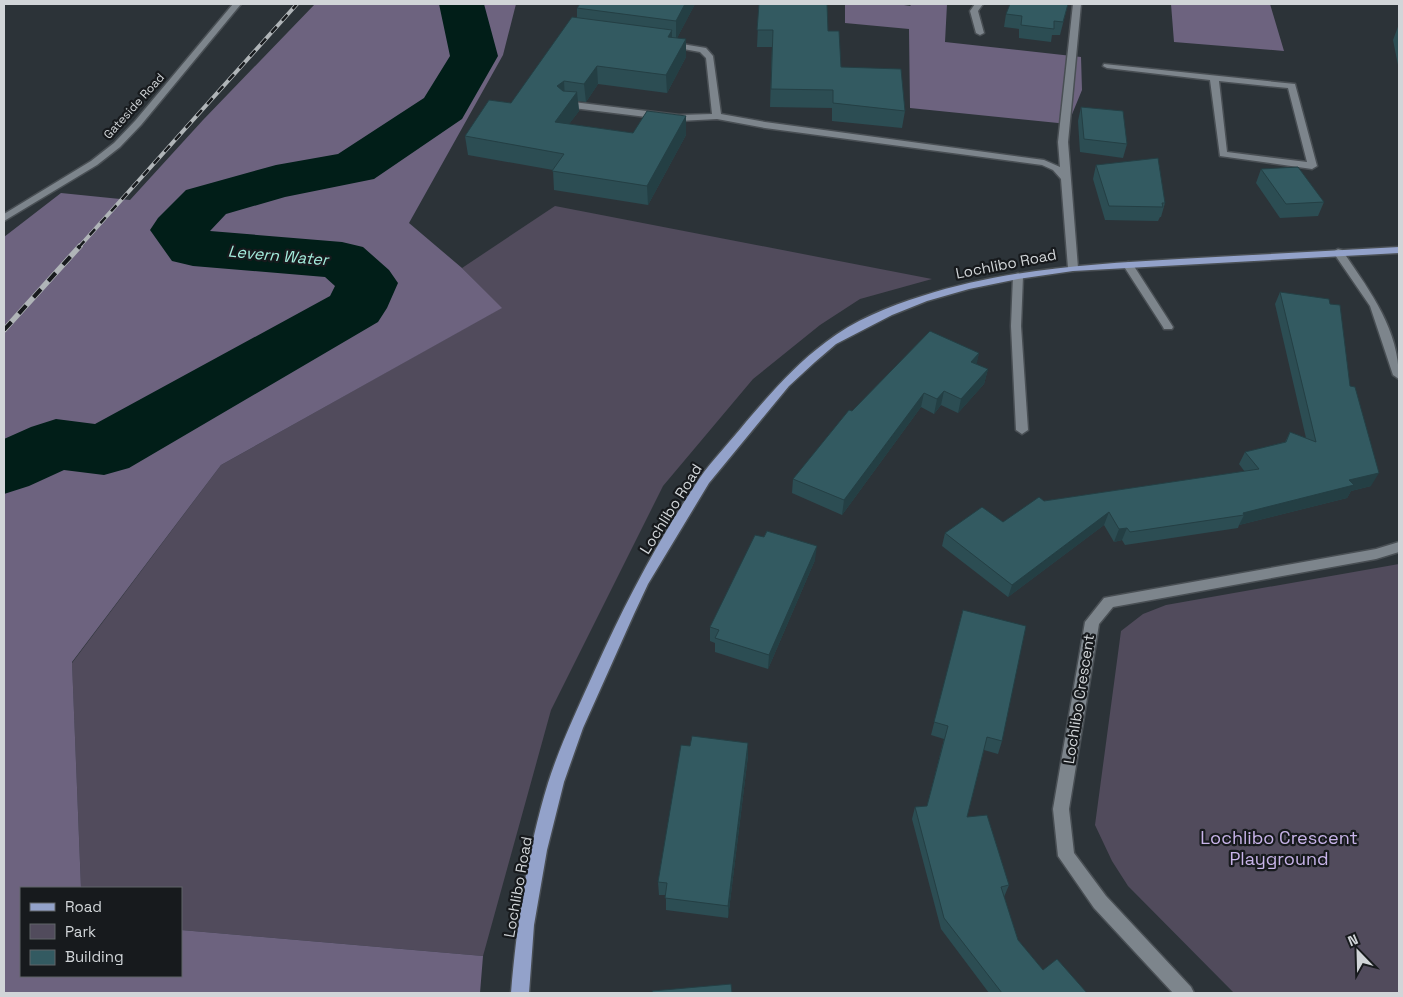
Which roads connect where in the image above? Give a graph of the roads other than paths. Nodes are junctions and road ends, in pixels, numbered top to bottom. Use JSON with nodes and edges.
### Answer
{"nodes":[{"id":1,"x":237,"y":4,"type":"edge"},
{"id":2,"x":979,"y":4,"type":"edge"},
{"id":3,"x":1077,"y":4,"type":"edge"},
{"id":4,"x":980,"y":33,"type":"dead end"},
{"id":5,"x":663,"y":43,"type":"edge"},
{"id":6,"x":1107,"y":66,"type":"dead end"},
{"id":7,"x":1214,"y":78,"type":"junction"},
{"id":8,"x":1300,"y":79,"type":"dead end"},
{"id":9,"x":1292,"y":86,"type":"junction"},
{"id":10,"x":565,"y":104,"type":"edge"},
{"id":11,"x":717,"y":116,"type":"junction"},
{"id":12,"x":1066,"y":178,"type":"junction"},
{"id":13,"x":4,"y":218,"type":"edge"},
{"id":14,"x":1399,"y":250,"type":"edge"},
{"id":15,"x":1338,"y":252,"type":"junction"},
{"id":16,"x":1128,"y":265,"type":"junction"},
{"id":17,"x":1073,"y":268,"type":"junction"},
{"id":18,"x":1018,"y":276,"type":"junction"},
{"id":19,"x":1168,"y":327,"type":"dead end"},
{"id":20,"x":1399,"y":375,"type":"edge"},
{"id":21,"x":1022,"y":430,"type":"dead end"},
{"id":22,"x":1399,"y":547,"type":"edge"},
{"id":23,"x":520,"y":993,"type":"edge"},
{"id":24,"x":1185,"y":993,"type":"edge"}],
"edges":[{"from":1,"to":13,"type":"street","name":"Gateside Road"},
{"from":2,"to":4,"type":"street"},
{"from":3,"to":12,"type":"street"},
{"from":5,"to":11,"type":"street"},
{"from":6,"to":7,"type":"street"},
{"from":7,"to":9,"type":"street"},
{"from":7,"to":9,"type":"street"},
{"from":8,"to":9,"type":"street"},
{"from":10,"to":11,"type":"street"},
{"from":11,"to":12,"type":"street"},
{"from":12,"to":17,"type":"street"},
{"from":14,"to":15,"type":"main road","name":"Lochlibo Road"},
{"from":15,"to":16,"type":"main road","name":"Lochlibo Road"},
{"from":15,"to":20,"type":"street"},
{"from":16,"to":17,"type":"main road","name":"Lochlibo Road"},
{"from":16,"to":19,"type":"street"},
{"from":17,"to":18,"type":"main road","name":"Lochlibo Road"},
{"from":18,"to":21,"type":"street"},
{"from":18,"to":23,"type":"main road","name":"Lochlibo Road"},
{"from":22,"to":24,"type":"street","name":"Lochlibo Crescent"}]}
